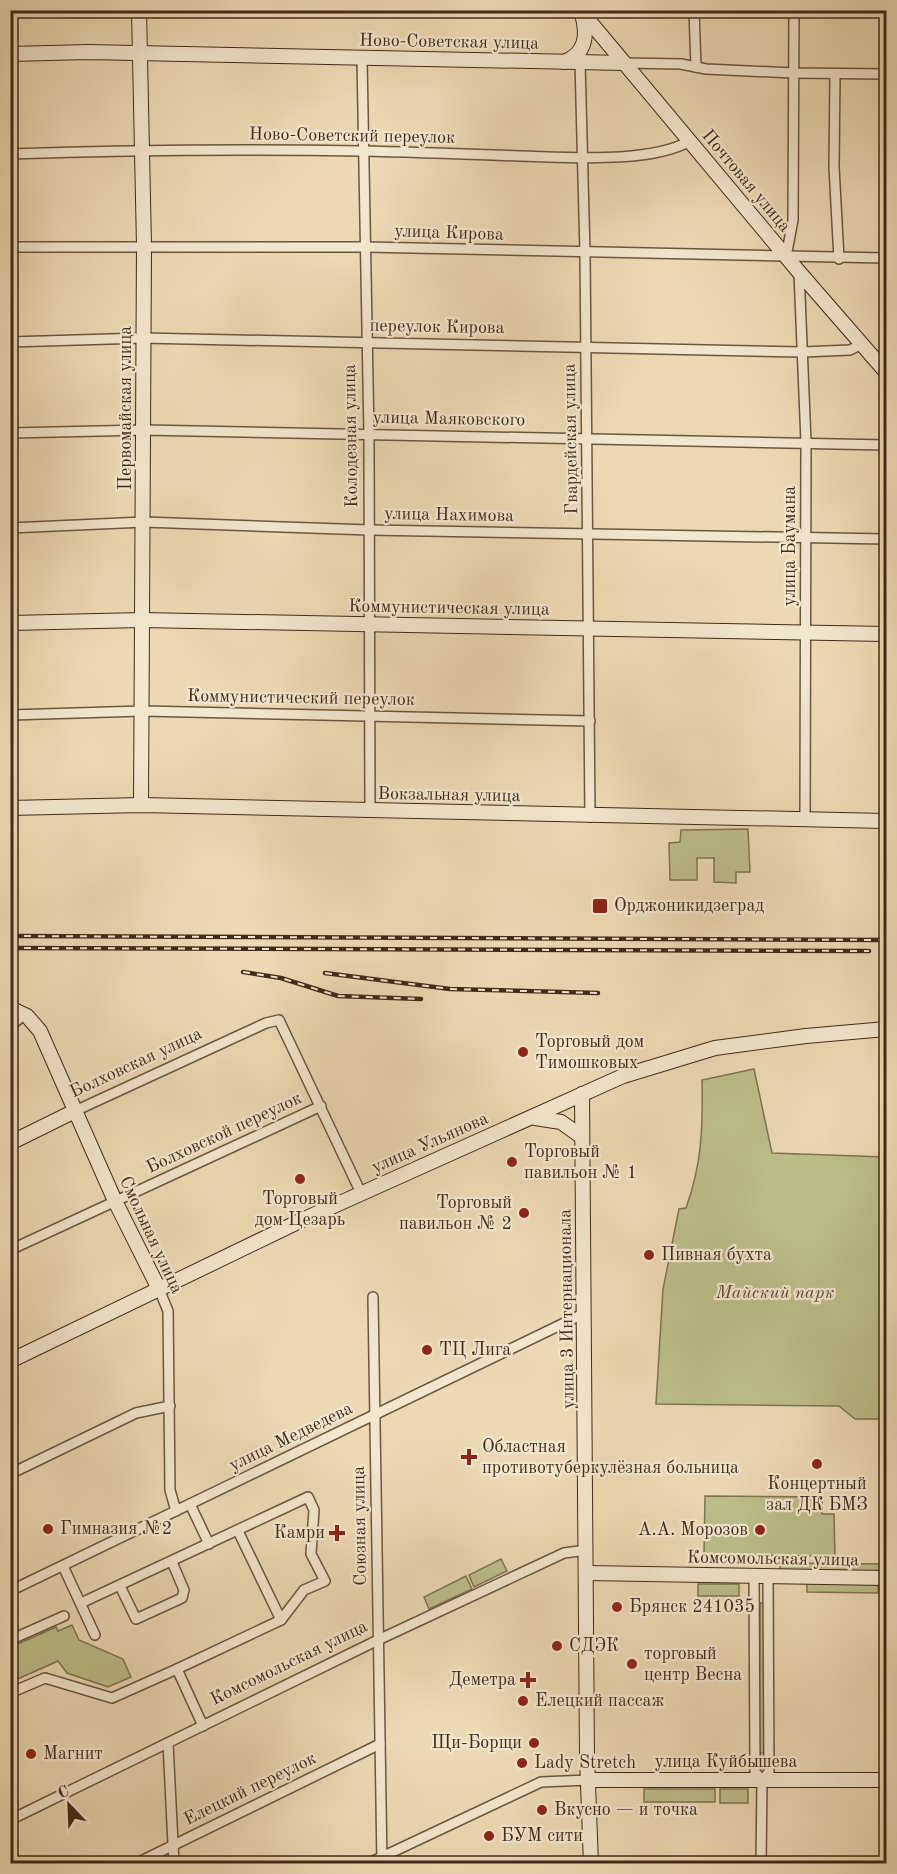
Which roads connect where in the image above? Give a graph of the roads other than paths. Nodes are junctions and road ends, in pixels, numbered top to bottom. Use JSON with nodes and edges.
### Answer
{"nodes":[{"id":1,"x":138,"y":10,"type":"edge"},
{"id":2,"x":694,"y":10,"type":"edge"},
{"id":3,"x":794,"y":10,"type":"edge"},
{"id":4,"x":581,"y":11,"type":"edge"},
{"id":5,"x":139,"y":53,"type":"junction"},
{"id":6,"x":10,"y":54,"type":"edge"},
{"id":7,"x":362,"y":59,"type":"junction"},
{"id":8,"x":563,"y":62,"type":"junction"},
{"id":9,"x":580,"y":62,"type":"junction"},
{"id":10,"x":624,"y":63,"type":"junction"},
{"id":11,"x":696,"y":67,"type":"junction"},
{"id":12,"x":793,"y":73,"type":"junction"},
{"id":13,"x":835,"y":74,"type":"junction"},
{"id":14,"x":886,"y":74,"type":"edge"},
{"id":15,"x":690,"y":141,"type":"junction"},
{"id":16,"x":141,"y":150,"type":"junction"},
{"id":17,"x":362,"y":151,"type":"junction"},
{"id":18,"x":10,"y":154,"type":"edge"},
{"id":19,"x":583,"y":157,"type":"junction"},
{"id":20,"x":144,"y":246,"type":"junction"},
{"id":21,"x":10,"y":247,"type":"edge"},
{"id":22,"x":365,"y":248,"type":"junction"},
{"id":23,"x":585,"y":254,"type":"junction"},
{"id":24,"x":786,"y":256,"type":"junction"},
{"id":25,"x":886,"y":258,"type":"edge"},
{"id":26,"x":839,"y":259,"type":"junction"},
{"id":27,"x":799,"y":272,"type":"junction"},
{"id":28,"x":143,"y":338,"type":"junction"},
{"id":29,"x":10,"y":342,"type":"edge"},
{"id":30,"x":366,"y":342,"type":"junction"},
{"id":31,"x":862,"y":344,"type":"junction"},
{"id":32,"x":586,"y":347,"type":"junction"},
{"id":33,"x":803,"y":352,"type":"junction"},
{"id":34,"x":886,"y":372,"type":"edge"},
{"id":35,"x":144,"y":430,"type":"junction"},
{"id":36,"x":10,"y":433,"type":"edge"},
{"id":37,"x":369,"y":435,"type":"junction"},
{"id":38,"x":587,"y":438,"type":"junction"},
{"id":39,"x":806,"y":442,"type":"junction"},
{"id":40,"x":886,"y":445,"type":"edge"},
{"id":41,"x":144,"y":522,"type":"junction"},
{"id":42,"x":10,"y":528,"type":"edge"},
{"id":43,"x":369,"y":530,"type":"junction"},
{"id":44,"x":588,"y":535,"type":"junction"},
{"id":45,"x":805,"y":537,"type":"junction"},
{"id":46,"x":886,"y":539,"type":"edge"},
{"id":47,"x":142,"y":620,"type":"junction"},
{"id":48,"x":10,"y":623,"type":"edge"},
{"id":49,"x":370,"y":624,"type":"junction"},
{"id":50,"x":589,"y":628,"type":"junction"},
{"id":51,"x":807,"y":633,"type":"junction"},
{"id":52,"x":886,"y":634,"type":"edge"},
{"id":53,"x":142,"y":711,"type":"junction"},
{"id":54,"x":10,"y":715,"type":"edge"},
{"id":55,"x":369,"y":716,"type":"junction"},
{"id":56,"x":590,"y":721,"type":"junction"},
{"id":57,"x":141,"y":805,"type":"junction"},
{"id":58,"x":10,"y":808,"type":"edge"},
{"id":59,"x":370,"y":812,"type":"junction"},
{"id":60,"x":590,"y":816,"type":"junction"},
{"id":61,"x":805,"y":820,"type":"junction"},
{"id":62,"x":886,"y":821,"type":"edge"},
{"id":63,"x":10,"y":1008,"type":"edge"},
{"id":64,"x":29,"y":1018,"type":"junction"},
{"id":65,"x":10,"y":1027,"type":"edge"},
{"id":66,"x":886,"y":1029,"type":"edge"},
{"id":67,"x":582,"y":1094,"type":"junction"},
{"id":68,"x":321,"y":1106,"type":"junction"},
{"id":69,"x":75,"y":1111,"type":"junction"},
{"id":70,"x":530,"y":1119,"type":"junction"},
{"id":71,"x":582,"y":1137,"type":"junction"},
{"id":72,"x":10,"y":1143,"type":"edge"},
{"id":73,"x":361,"y":1193,"type":"junction"},
{"id":74,"x":115,"y":1201,"type":"junction"},
{"id":75,"x":10,"y":1250,"type":"edge"},
{"id":76,"x":159,"y":1289,"type":"junction"},
{"id":77,"x":374,"y":1297,"type":"dead end"},
{"id":78,"x":585,"y":1313,"type":"junction"},
{"id":79,"x":10,"y":1360,"type":"edge"},
{"id":80,"x":170,"y":1406,"type":"junction"},
{"id":81,"x":376,"y":1414,"type":"junction"},
{"id":82,"x":10,"y":1474,"type":"edge"},
{"id":83,"x":190,"y":1504,"type":"junction"},
{"id":84,"x":176,"y":1511,"type":"junction"},
{"id":85,"x":238,"y":1531,"type":"junction"},
{"id":86,"x":209,"y":1544,"type":"junction"},
{"id":87,"x":587,"y":1550,"type":"junction"},
{"id":88,"x":172,"y":1562,"type":"junction"},
{"id":89,"x":63,"y":1566,"type":"junction"},
{"id":90,"x":588,"y":1573,"type":"junction"},
{"id":91,"x":761,"y":1577,"type":"junction"},
{"id":92,"x":886,"y":1578,"type":"edge"},
{"id":93,"x":120,"y":1586,"type":"junction"},
{"id":94,"x":10,"y":1591,"type":"edge"},
{"id":95,"x":81,"y":1603,"type":"junction"},
{"id":96,"x":64,"y":1616,"type":"dead end"},
{"id":97,"x":281,"y":1620,"type":"junction"},
{"id":98,"x":95,"y":1635,"type":"dead end"},
{"id":99,"x":10,"y":1640,"type":"edge"},
{"id":100,"x":378,"y":1640,"type":"junction"},
{"id":101,"x":177,"y":1669,"type":"junction"},
{"id":102,"x":10,"y":1693,"type":"edge"},
{"id":103,"x":203,"y":1726,"type":"junction"},
{"id":104,"x":168,"y":1743,"type":"junction"},
{"id":105,"x":380,"y":1744,"type":"junction"},
{"id":106,"x":588,"y":1780,"type":"junction"},
{"id":107,"x":762,"y":1780,"type":"junction"},
{"id":108,"x":886,"y":1780,"type":"edge"},
{"id":109,"x":10,"y":1820,"type":"edge"},
{"id":110,"x":173,"y":1845,"type":"junction"},
{"id":111,"x":382,"y":1860,"type":"edge"},
{"id":112,"x":135,"y":1863,"type":"edge"},
{"id":113,"x":174,"y":1863,"type":"edge"},
{"id":114,"x":367,"y":1863,"type":"edge"},
{"id":115,"x":591,"y":1863,"type":"edge"},
{"id":116,"x":761,"y":1863,"type":"edge"}],
"edges":[{"from":1,"to":5,"type":"main road","name":"Первомайская улица"},
{"from":2,"to":11,"type":"street"},
{"from":3,"to":12,"type":"street"},
{"from":4,"to":8,"type":"main road"},
{"from":4,"to":10,"type":"main road","name":"Почтовая улица"},
{"from":5,"to":6,"type":"main road","name":"Ново-Советская улица"},
{"from":5,"to":7,"type":"main road","name":"Ново-Советская улица"},
{"from":5,"to":16,"type":"main road","name":"Первомайская улица"},
{"from":7,"to":8,"type":"main road","name":"Ново-Советская улица"},
{"from":7,"to":17,"type":"street","name":"Колодезная улица"},
{"from":8,"to":9,"type":"main road","name":"Ново-Советская улица"},
{"from":9,"to":10,"type":"main road","name":"Ново-Советская улица"},
{"from":9,"to":19,"type":"street","name":"Гвардейская улица"},
{"from":10,"to":11,"type":"street","name":"Ново-Советская улица"},
{"from":10,"to":15,"type":"main road","name":"Почтовая улица"},
{"from":11,"to":12,"type":"street","name":"Ново-Советская улица"},
{"from":12,"to":13,"type":"street","name":"Ново-Советская улица"},
{"from":12,"to":24,"type":"street"},
{"from":13,"to":14,"type":"street","name":"Ново-Советская улица"},
{"from":13,"to":26,"type":"street"},
{"from":15,"to":19,"type":"street","name":"Ново-Советский переулок"},
{"from":15,"to":24,"type":"main road","name":"Почтовая улица"},
{"from":16,"to":17,"type":"street","name":"Ново-Советский переулок"},
{"from":16,"to":18,"type":"street","name":"Ново-Советский переулок"},
{"from":16,"to":20,"type":"main road","name":"Первомайская улица"},
{"from":17,"to":19,"type":"street","name":"Ново-Советский переулок"},
{"from":17,"to":22,"type":"street","name":"Колодезная улица"},
{"from":19,"to":23,"type":"street","name":"Гвардейская улица"},
{"from":20,"to":21,"type":"street","name":"улица Кирова"},
{"from":20,"to":22,"type":"street","name":"улица Кирова"},
{"from":20,"to":28,"type":"main road","name":"Первомайская улица"},
{"from":22,"to":23,"type":"street","name":"улица Кирова"},
{"from":22,"to":30,"type":"street","name":"Колодезная улица"},
{"from":23,"to":24,"type":"street","name":"улица Кирова"},
{"from":23,"to":32,"type":"street","name":"Гвардейская улица"},
{"from":24,"to":26,"type":"street","name":"улица Кирова"},
{"from":24,"to":27,"type":"main road","name":"Почтовая улица"},
{"from":25,"to":26,"type":"street","name":"улица Кирова"},
{"from":27,"to":31,"type":"main road","name":"Почтовая улица"},
{"from":27,"to":33,"type":"street","name":"улица Баумана"},
{"from":28,"to":29,"type":"street","name":"переулок Кирова"},
{"from":28,"to":30,"type":"street","name":"переулок Кирова"},
{"from":28,"to":35,"type":"main road","name":"Первомайская улица"},
{"from":30,"to":32,"type":"street","name":"переулок Кирова"},
{"from":30,"to":37,"type":"street","name":"Колодезная улица"},
{"from":31,"to":33,"type":"street","name":"переулок Кирова"},
{"from":31,"to":34,"type":"main road","name":"Почтовая улица"},
{"from":32,"to":33,"type":"street","name":"переулок Кирова"},
{"from":32,"to":38,"type":"street","name":"Гвардейская улица"},
{"from":33,"to":39,"type":"street","name":"улица Баумана"},
{"from":35,"to":36,"type":"street","name":"улица Маяковского"},
{"from":35,"to":37,"type":"street","name":"улица Маяковского"},
{"from":35,"to":41,"type":"main road","name":"Первомайская улица"},
{"from":37,"to":38,"type":"street","name":"улица Маяковского"},
{"from":37,"to":43,"type":"street","name":"Колодезная улица"},
{"from":38,"to":39,"type":"street","name":"улица Маяковского"},
{"from":38,"to":44,"type":"street","name":"Гвардейская улица"},
{"from":39,"to":40,"type":"street","name":"улица Маяковского"},
{"from":39,"to":45,"type":"street","name":"улица Баумана"},
{"from":41,"to":42,"type":"street","name":"улица Нахимова"},
{"from":41,"to":43,"type":"street","name":"улица Нахимова"},
{"from":41,"to":47,"type":"main road","name":"Первомайская улица"},
{"from":43,"to":44,"type":"street","name":"улица Нахимова"},
{"from":43,"to":49,"type":"street","name":"Колодезная улица"},
{"from":44,"to":45,"type":"street","name":"улица Нахимова"},
{"from":44,"to":50,"type":"street","name":"Гвардейская улица"},
{"from":45,"to":46,"type":"street","name":"улица Нахимова"},
{"from":45,"to":51,"type":"street","name":"улица Баумана"},
{"from":47,"to":48,"type":"main road","name":"Коммунистическая улица"},
{"from":47,"to":49,"type":"main road","name":"Коммунистическая улица"},
{"from":47,"to":53,"type":"main road","name":"Первомайская улица"},
{"from":49,"to":50,"type":"main road","name":"Коммунистическая улица"},
{"from":49,"to":55,"type":"street","name":"Колодезная улица"},
{"from":50,"to":51,"type":"main road","name":"Коммунистическая улица"},
{"from":50,"to":56,"type":"street","name":"Гвардейская улица"},
{"from":51,"to":52,"type":"main road","name":"Коммунистическая улица"},
{"from":51,"to":61,"type":"street","name":"улица Баумана"},
{"from":53,"to":54,"type":"street","name":"Коммунистический переулок"},
{"from":53,"to":55,"type":"street","name":"Коммунистический переулок"},
{"from":53,"to":57,"type":"main road","name":"Первомайская улица"},
{"from":55,"to":56,"type":"street","name":"Коммунистический переулок"},
{"from":55,"to":59,"type":"street","name":"Колодезная улица"},
{"from":56,"to":60,"type":"street","name":"Гвардейская улица"},
{"from":57,"to":58,"type":"main road","name":"Вокзальная улица"},
{"from":57,"to":59,"type":"main road","name":"Вокзальная улица"},
{"from":59,"to":60,"type":"main road","name":"Вокзальная улица"},
{"from":60,"to":61,"type":"main road","name":"Вокзальная улица"},
{"from":61,"to":62,"type":"main road","name":"Вокзальная улица"},
{"from":63,"to":64,"type":"main road"},
{"from":64,"to":65,"type":"street"},
{"from":64,"to":69,"type":"main road","name":"Смольная улица"},
{"from":66,"to":67,"type":"main road","name":"улица Ульянова"},
{"from":67,"to":70,"type":"main road","name":"улица Ульянова"},
{"from":67,"to":71,"type":"main road","name":"улица 3 Интернационала"},
{"from":68,"to":69,"type":"street","name":"Болховская улица"},
{"from":68,"to":73,"type":"street"},
{"from":68,"to":74,"type":"street","name":"Болховской переулок"},
{"from":69,"to":72,"type":"main road","name":"Болховская улица"},
{"from":69,"to":74,"type":"main road","name":"Смольная улица"},
{"from":70,"to":71,"type":"main road"},
{"from":70,"to":73,"type":"main road","name":"улица Ульянова"},
{"from":71,"to":78,"type":"main road","name":"улица 3 Интернационала"},
{"from":73,"to":76,"type":"main road","name":"улица Ульянова"},
{"from":74,"to":75,"type":"street","name":"Болховской переулок"},
{"from":74,"to":76,"type":"main road","name":"Смольная улица"},
{"from":76,"to":79,"type":"main road","name":"улица Ульянова"},
{"from":76,"to":80,"type":"street","name":"Смольная улица"},
{"from":77,"to":81,"type":"street","name":"Союзная улица"},
{"from":78,"to":81,"type":"street","name":"улица Медведева"},
{"from":78,"to":87,"type":"main road","name":"улица 3 Интернационала"},
{"from":80,"to":82,"type":"street"},
{"from":80,"to":84,"type":"street","name":"Смольная улица"},
{"from":81,"to":83,"type":"street","name":"улица Медведева"},
{"from":81,"to":100,"type":"street","name":"Союзная улица"},
{"from":83,"to":84,"type":"street","name":"улица Медведева"},
{"from":83,"to":86,"type":"street"},
{"from":84,"to":89,"type":"street","name":"улица Медведева"},
{"from":85,"to":86,"type":"street"},
{"from":85,"to":97,"type":"street"},
{"from":85,"to":97,"type":"street"},
{"from":86,"to":88,"type":"street"},
{"from":87,"to":90,"type":"main road","name":"улица 3 Интернационала"},
{"from":87,"to":100,"type":"street","name":"Комсомольская улица"},
{"from":88,"to":93,"type":"street"},
{"from":88,"to":93,"type":"street"},
{"from":89,"to":94,"type":"street","name":"улица Медведева"},
{"from":89,"to":95,"type":"street"},
{"from":90,"to":91,"type":"main road","name":"Комсомольская улица"},
{"from":90,"to":106,"type":"main road","name":"улица 3 Интернационала"},
{"from":91,"to":92,"type":"main road","name":"Комсомольская улица"},
{"from":91,"to":107,"type":"street"},
{"from":91,"to":107,"type":"street"},
{"from":93,"to":95,"type":"street"},
{"from":95,"to":98,"type":"street"},
{"from":96,"to":99,"type":"street"},
{"from":97,"to":101,"type":"street"},
{"from":100,"to":103,"type":"street","name":"Комсомольская улица"},
{"from":100,"to":105,"type":"street","name":"Союзная улица"},
{"from":101,"to":102,"type":"street"},
{"from":101,"to":103,"type":"street"},
{"from":103,"to":104,"type":"street","name":"Комсомольская улица"},
{"from":104,"to":109,"type":"street","name":"Комсомольская улица"},
{"from":104,"to":110,"type":"street"},
{"from":105,"to":110,"type":"street","name":"Елецкий переулок"},
{"from":105,"to":111,"type":"street","name":"Союзная улица"},
{"from":106,"to":107,"type":"main road","name":"улица Куйбышева"},
{"from":106,"to":111,"type":"street","name":"улица Куйбышева"},
{"from":106,"to":115,"type":"main road","name":"улица 3 Интернационала"},
{"from":107,"to":108,"type":"main road","name":"улица Куйбышева"},
{"from":107,"to":116,"type":"street"},
{"from":110,"to":112,"type":"street","name":"Елецкий переулок"},
{"from":110,"to":113,"type":"street"},
{"from":111,"to":114,"type":"street","name":"улица Куйбышева"}]}
